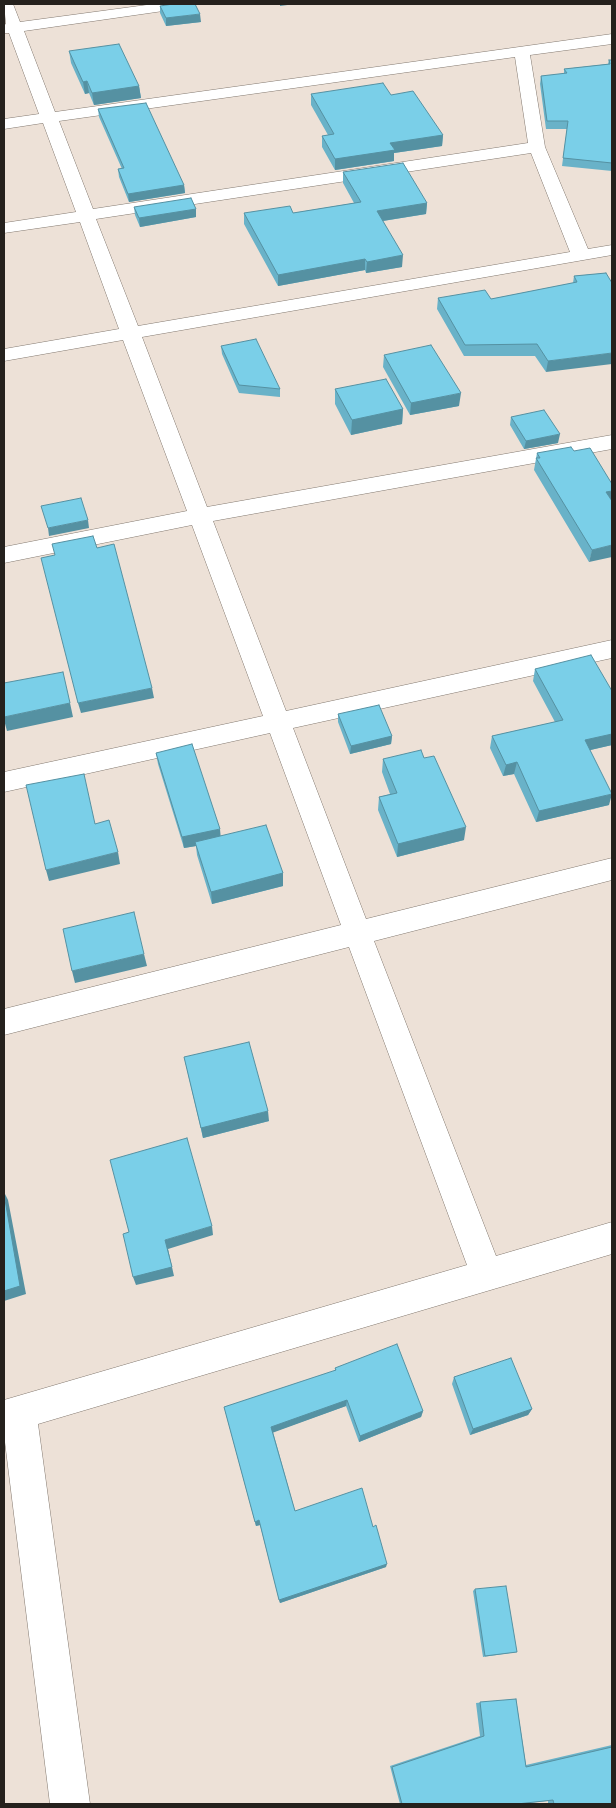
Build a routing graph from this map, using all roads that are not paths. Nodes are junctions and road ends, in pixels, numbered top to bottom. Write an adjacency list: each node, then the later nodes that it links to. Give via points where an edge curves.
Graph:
1 (6, 4): 3 (street)
2 (184, 4): 3 (street)
3 (9, 28): 6 (street)
4 (612, 39): 5 (street)
5 (522, 52): 6 (street); 8 (street)
6 (49, 118): 7 (street); 9 (street)
7 (4, 124)
8 (537, 147): 9 (street); 12 (street)
9 (86, 215): 10 (street); 13 (street)
10 (4, 228)
11 (612, 250): 12 (street)
12 (581, 256): 13 (street)
13 (131, 333): 14 (street); 16 (street)
14 (4, 355)
15 (612, 442): 16 (street)
16 (200, 516): 17 (street); 19 (street)
17 (4, 555)
18 (612, 649): 19 (street)
19 (277, 722): 20 (street); 22 (street)
20 (4, 782)
21 (612, 869): 22 (street)
22 (357, 933): 23 (street); 25 (street)
23 (4, 1022)
24 (612, 1238): 25 (street)
25 (487, 1275): 26 (street)
26 (11, 1414): 27 (street)
27 (70, 1804)

